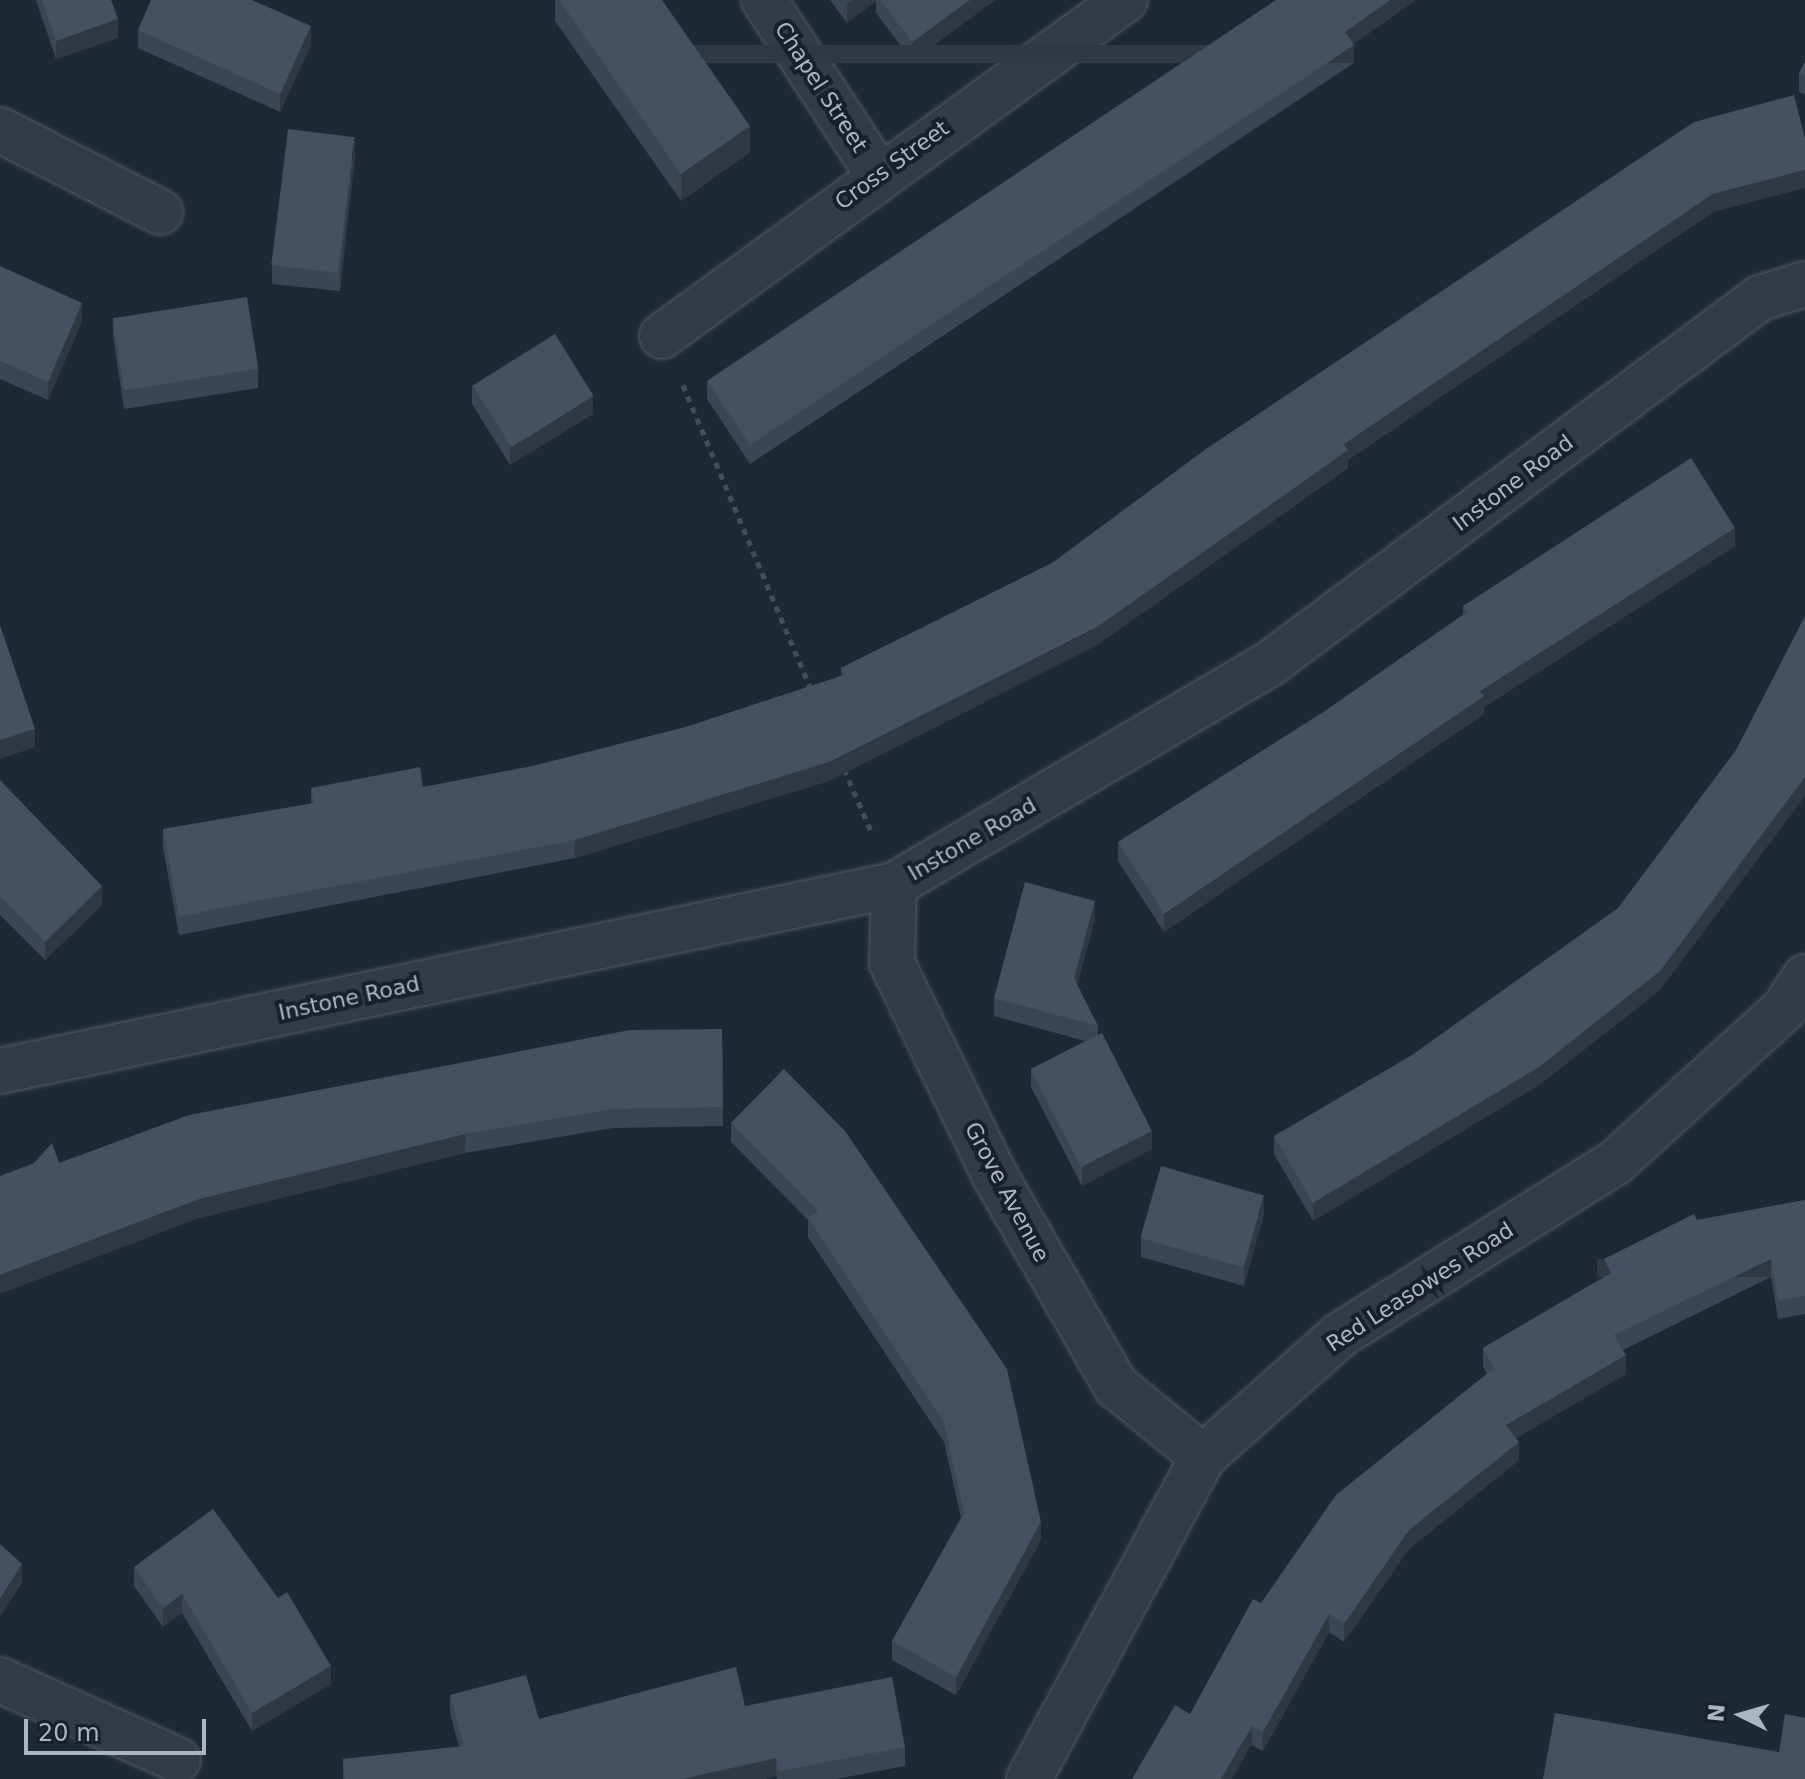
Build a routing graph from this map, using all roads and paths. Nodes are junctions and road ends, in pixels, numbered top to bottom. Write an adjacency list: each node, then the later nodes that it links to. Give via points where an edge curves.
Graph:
1 (764, 0): 4 (street, Chapel Street)
2 (1125, 0): 4 (street, Cross Street)
3 (0, 130): 5 (street)
4 (878, 174): 7 (street, Cross Street)
5 (160, 212)
6 (1805, 284): 10 (street, Instone Road, via 1760,298 1272,662)
7 (662, 336): 8 (path)
8 (814, 697)
9 (839, 755): 10 (path)
10 (894, 885): 12 (street, Instone Road); 13 (street, Grove Avenue, via 892,963 994,1174 1116,1386)
11 (1798, 1002): 13 (street, Red Leasowes Road, via 1617,1161 1340,1335)
12 (0, 1071)
13 (1203, 1457): 16 (street, Red Leasowes Road)
14 (0, 1680): 15 (street)
15 (178, 1760)
16 (1029, 1779)

